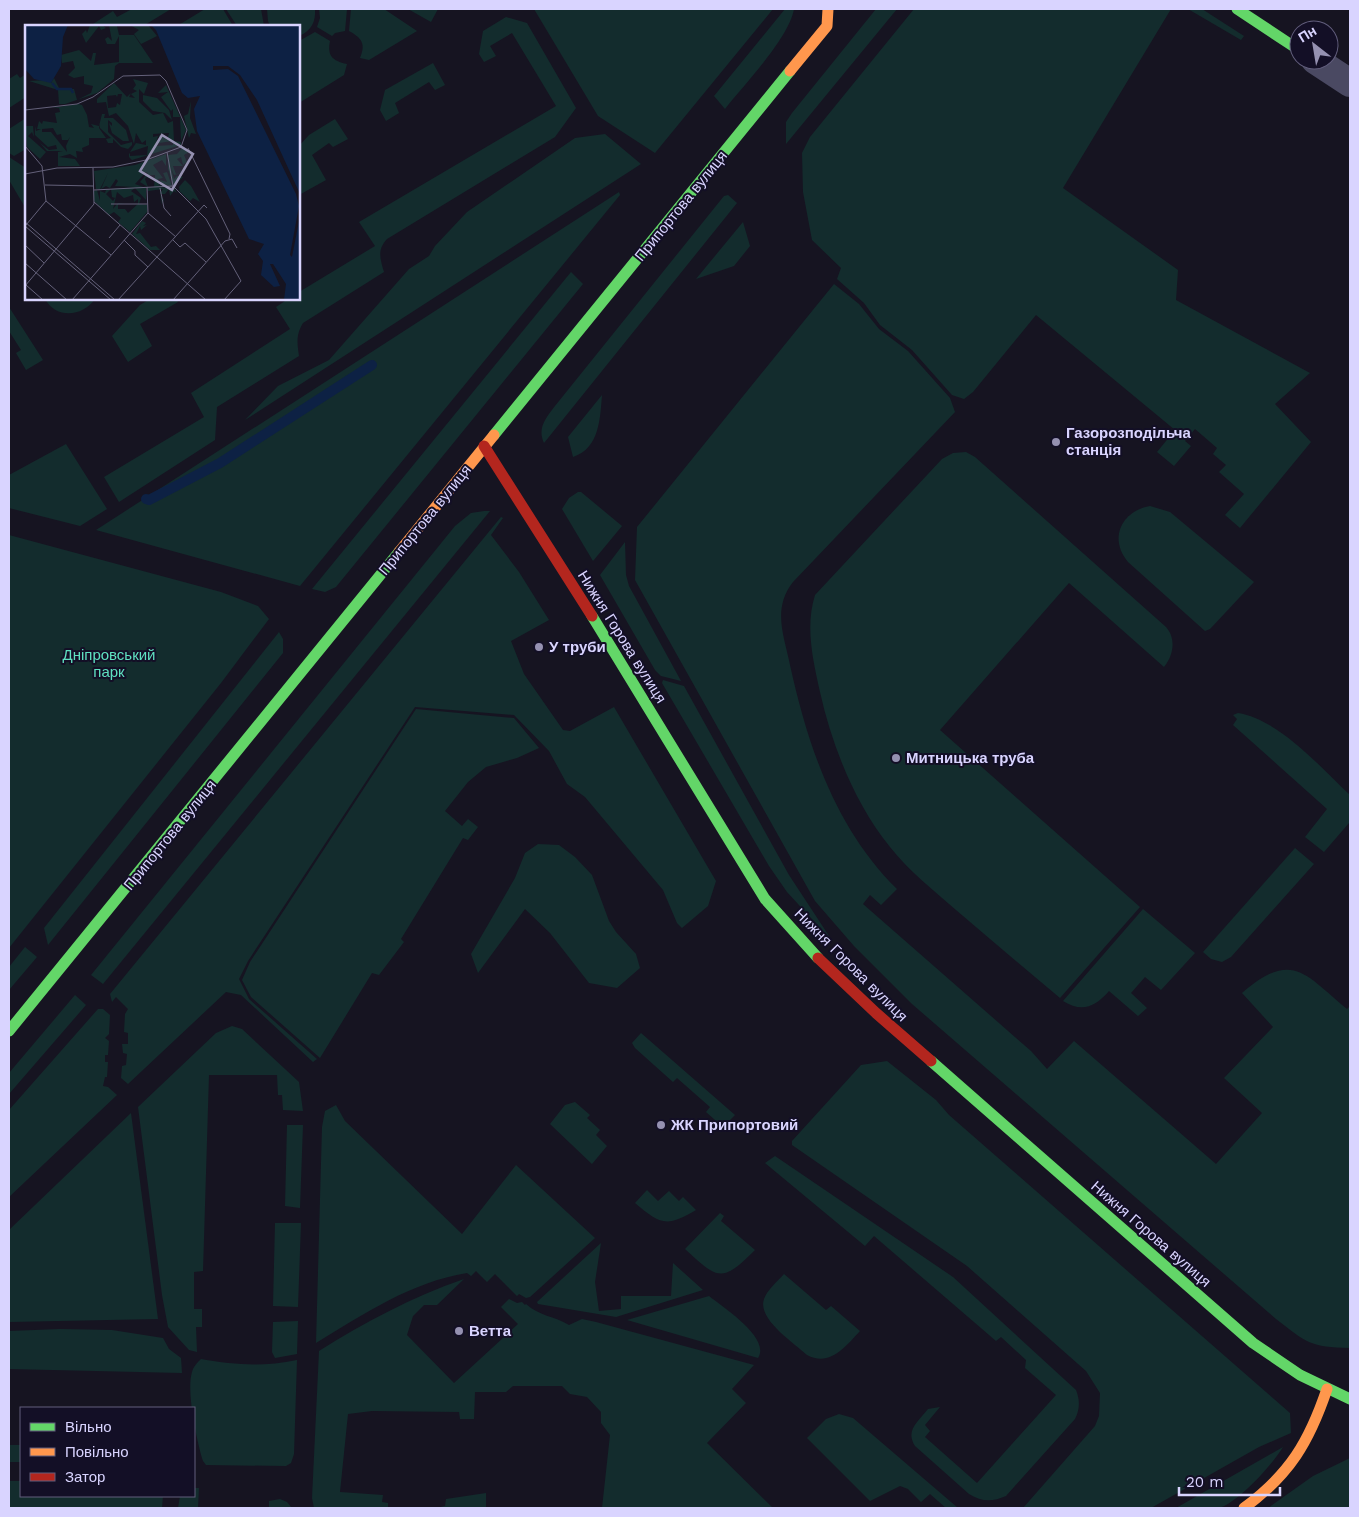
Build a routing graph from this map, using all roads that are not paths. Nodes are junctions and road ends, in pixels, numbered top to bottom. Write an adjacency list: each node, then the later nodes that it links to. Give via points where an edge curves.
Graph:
1 (1237, 9): 3 (street)
2 (832, 14): 6 (street, Припортова вулиця)
3 (1289, 43)
4 (1330, 70): 5 (street)
5 (1350, 83)
6 (484, 446): 7 (street, Припортова вулиця); 8 (street, Нижня Горова вулиця, via 765,899 826,966 876,1013 1246,1338 1270,1357)
7 (9, 1031)
8 (1327, 1389): 9 (street, Нижня Горова вулиця); 10 (street, via 1314,1428 1294,1463)
9 (1350, 1399)
10 (1244, 1508)

